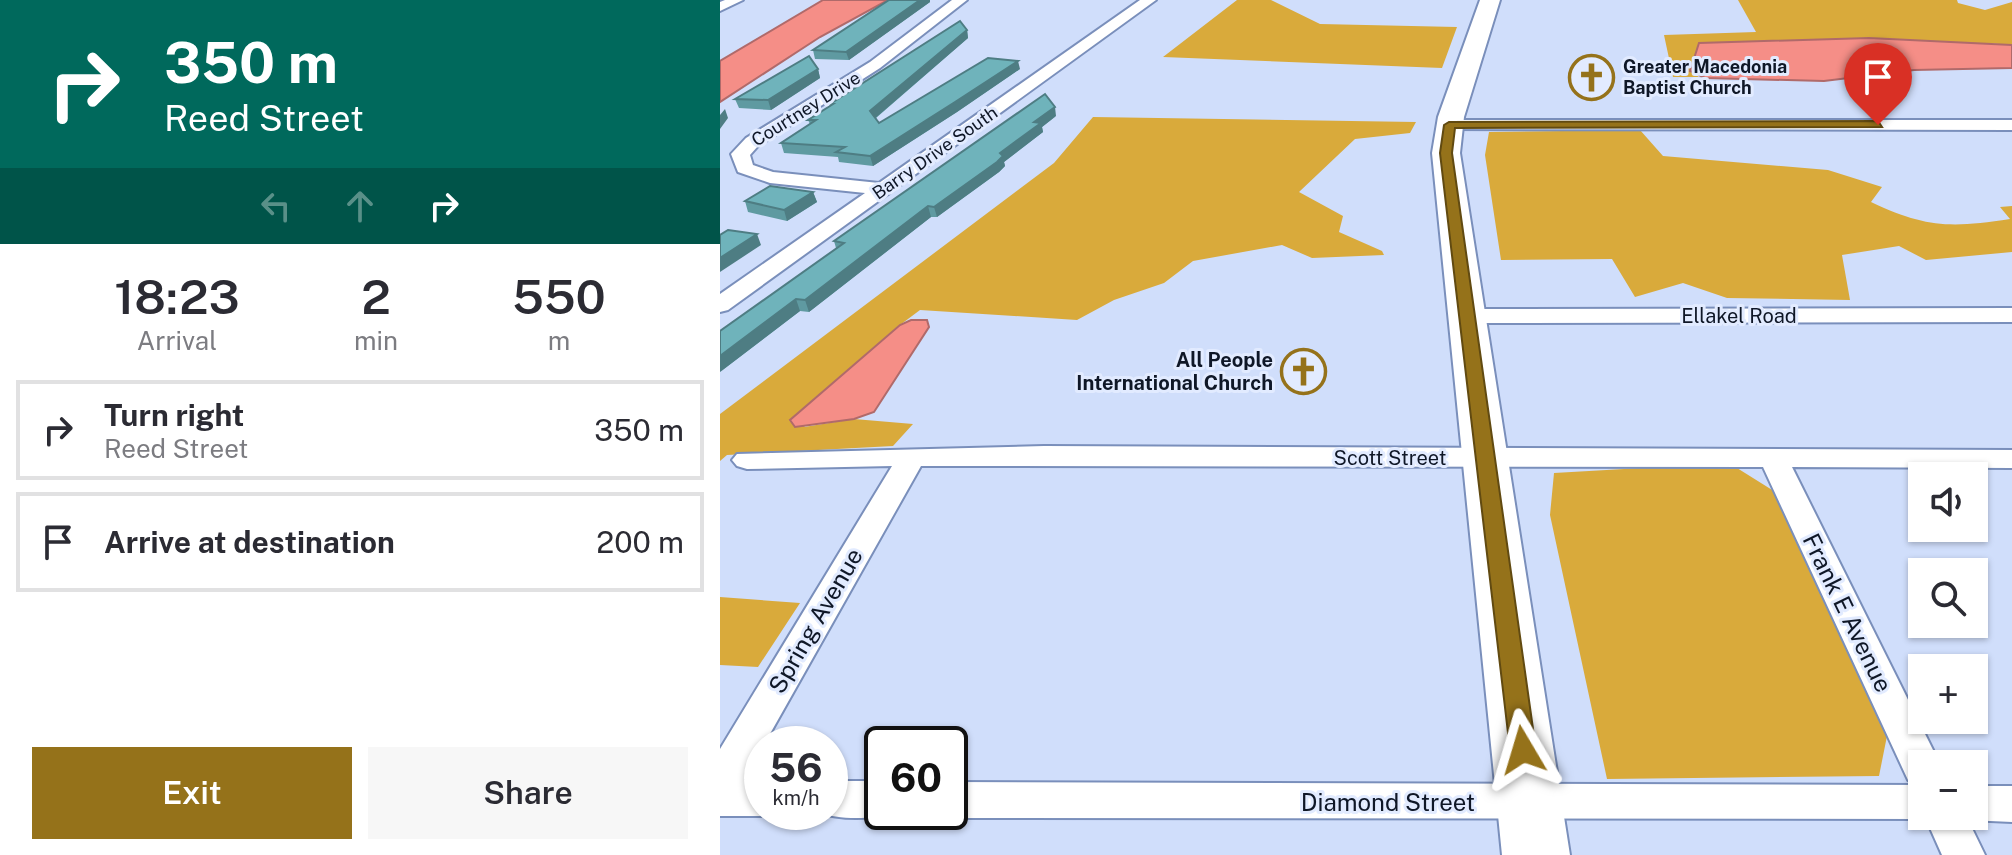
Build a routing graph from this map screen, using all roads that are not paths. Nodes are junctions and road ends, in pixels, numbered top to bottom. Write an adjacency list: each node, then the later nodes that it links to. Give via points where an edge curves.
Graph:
1 (736, 0): 5 (street)
2 (960, 0): 8 (street, Courtney Drive, via 875,65 740,154 745,168 770,177)
3 (1149, 0): 8 (street, Barry Drive South)
4 (1490, 0): 6 (main road)
5 (720, 7)
6 (1449, 125): 7 (street); 11 (main road, via 1446,153)
7 (2012, 125)
8 (884, 189): 9 (street, Barry Drive South)
9 (720, 305)
10 (2012, 315): 11 (street, Ellakel Road)
11 (1467, 316): 16 (main road)
12 (912, 457): 15 (street, Scott Street); 16 (street, Scott Street); 18 (street, Spring Avenue)
13 (1773, 458): 14 (street, Scott Street); 16 (street, Scott Street); 17 (street, Frank E Avenue)
14 (2012, 459)
15 (747, 460)
16 (1485, 460): 25 (main road)
17 (1913, 750)
18 (720, 785)
19 (720, 798): 20 (street)
20 (744, 798)
21 (968, 801): 25 (street, Diamond Street)
22 (1908, 804): 25 (street, Diamond Street)
23 (1988, 804): 24 (street)
24 (2012, 804)
25 (1533, 830)
26 (1952, 830): 27 (street)
27 (1964, 855)

